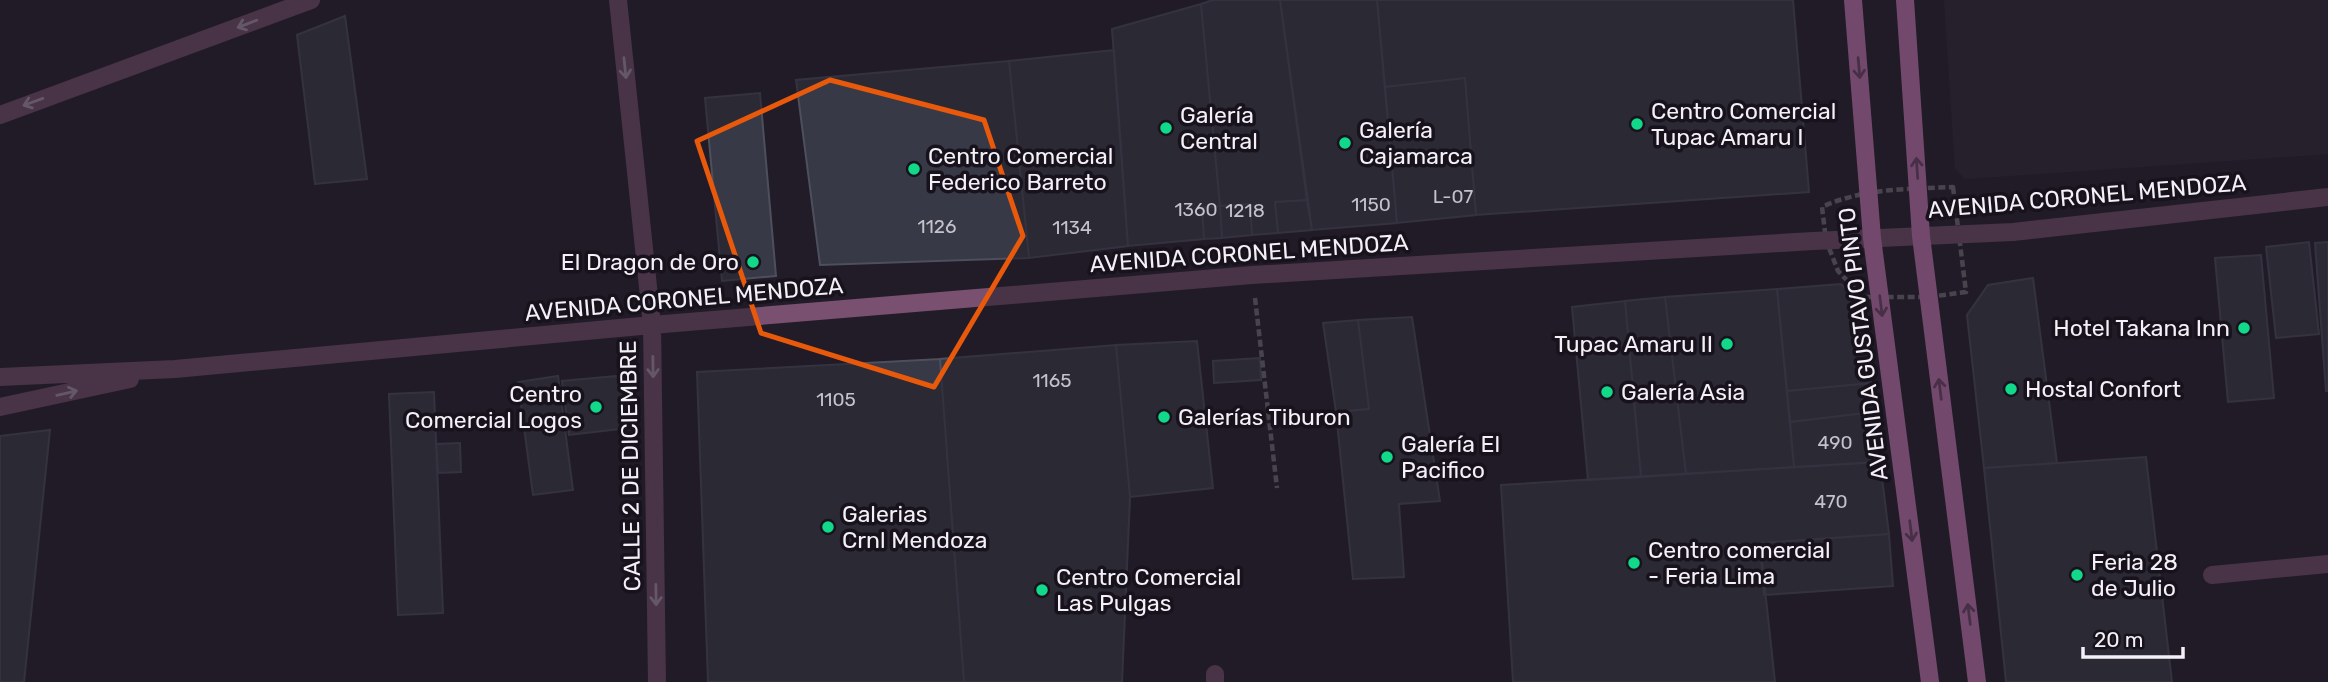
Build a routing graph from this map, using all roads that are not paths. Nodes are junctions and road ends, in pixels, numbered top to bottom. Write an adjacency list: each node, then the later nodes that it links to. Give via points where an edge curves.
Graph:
1 (311, 0): 5 (street, one-way to 5)
2 (618, 0): 9 (street, CALLE 2 DE DICIEMBRE, one-way to 9)
3 (1853, 0): 8 (main road, AVENIDA GUSTAVO PINTO, one-way to 8)
4 (1905, 0): 7 (main road, one-way to 4)
5 (0, 115)
6 (2328, 197): 7 (street, AVENIDA CORONEL MENDOZA, via 2014,232)
7 (1921, 236): 8 (street, AVENIDA CORONEL MENDOZA); 17 (main road, one-way to 7)
8 (1872, 238): 9 (street, AVENIDA CORONEL MENDOZA, via 1252,275); 16 (main road, AVENIDA GUSTAVO PINTO, one-way to 16)
9 (652, 325): 10 (street, AVENIDA CORONEL MENDOZA); 15 (street, CALLE 2 DE DICIEMBRE, one-way to 15)
10 (175, 369): 11 (street, AVENIDA CORONEL MENDOZA); 12 (street, AVENIDA CORONEL MENDOZA, one-way to 10)
11 (0, 377)
12 (0, 407)
13 (2328, 564): 14 (street)
14 (2212, 575)
15 (657, 682)
16 (1930, 682)
17 (1977, 682)

